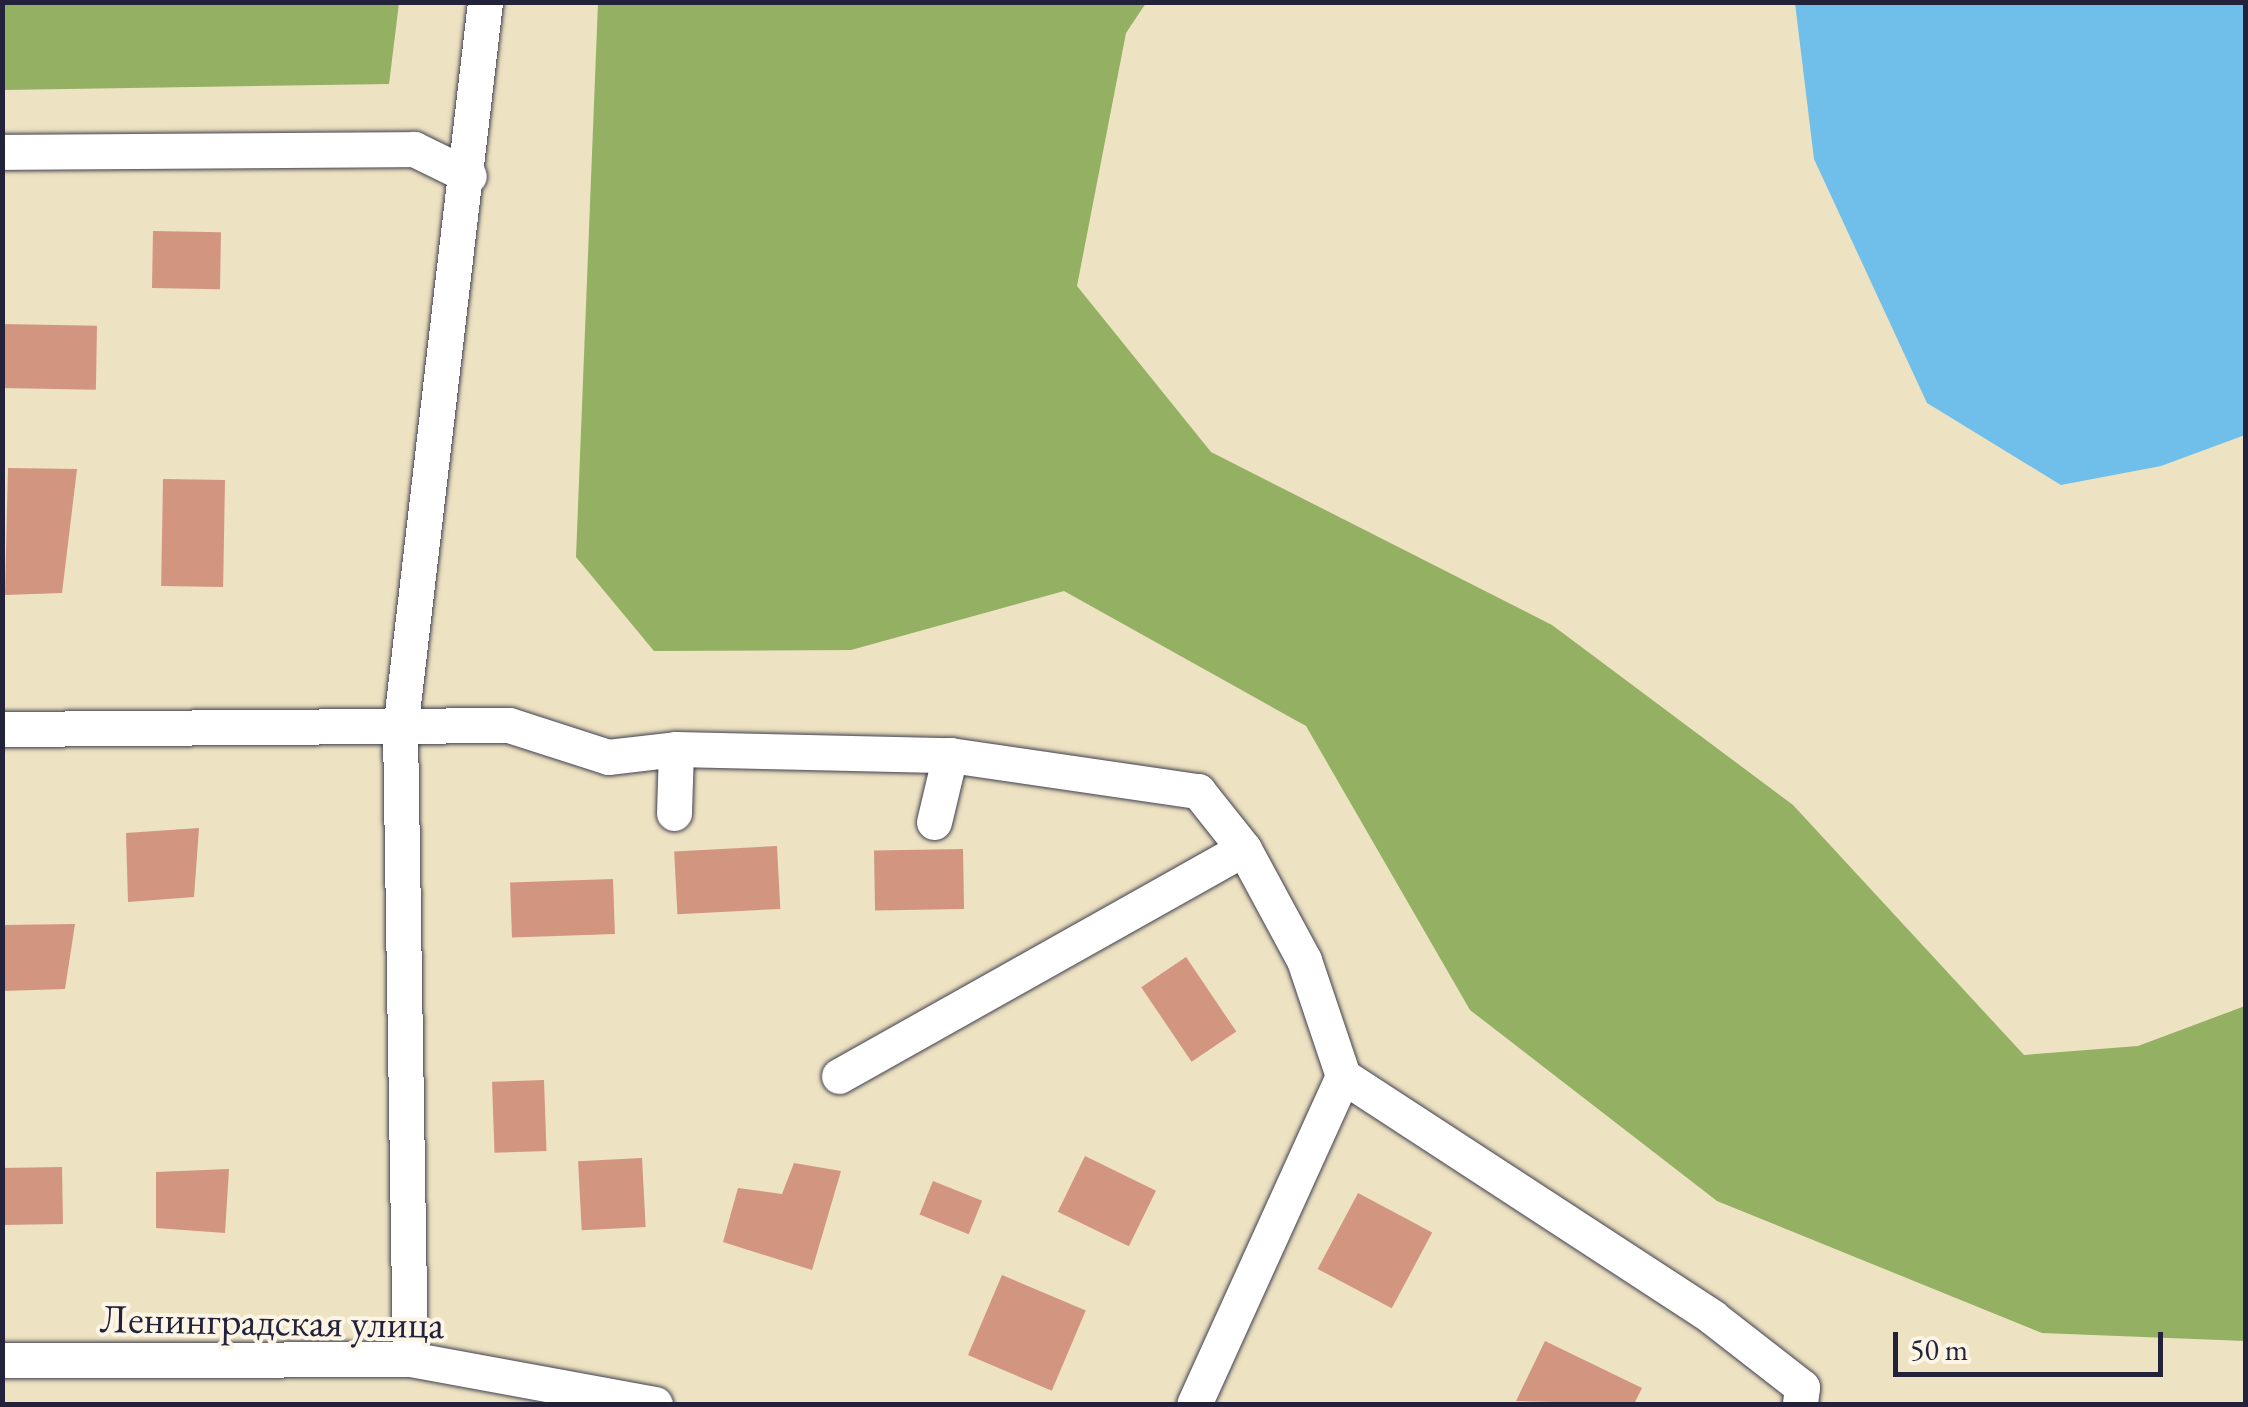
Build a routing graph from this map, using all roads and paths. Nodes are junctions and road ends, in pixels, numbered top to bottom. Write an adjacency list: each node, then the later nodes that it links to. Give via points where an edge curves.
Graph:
1 (484, 2): 3 (street)
2 (2, 152): 3 (street, via 414,149)
3 (468, 176): 5 (street)
4 (2, 728): 5 (street)
5 (400, 730): 6 (street, via 509,725 608,757); 14 (street)
6 (676, 749): 7 (street); 8 (street)
7 (950, 755): 9 (street); 10 (street, via 1198,792)
8 (674, 812)
9 (934, 822)
10 (1244, 848): 11 (street); 12 (street, via 1304,960)
11 (839, 1076)
12 (1343, 1076): 17 (street); 18 (street, via 1712,1317 1802,1387)
13 (2, 1360): 14 (street, Ленинградская улица)
14 (410, 1360): 15 (street, Ленинградская улица)
15 (515, 1390): 16 (street, Ленинградская улица)
16 (655, 1404)
17 (1194, 1404)
18 (1800, 1404)

